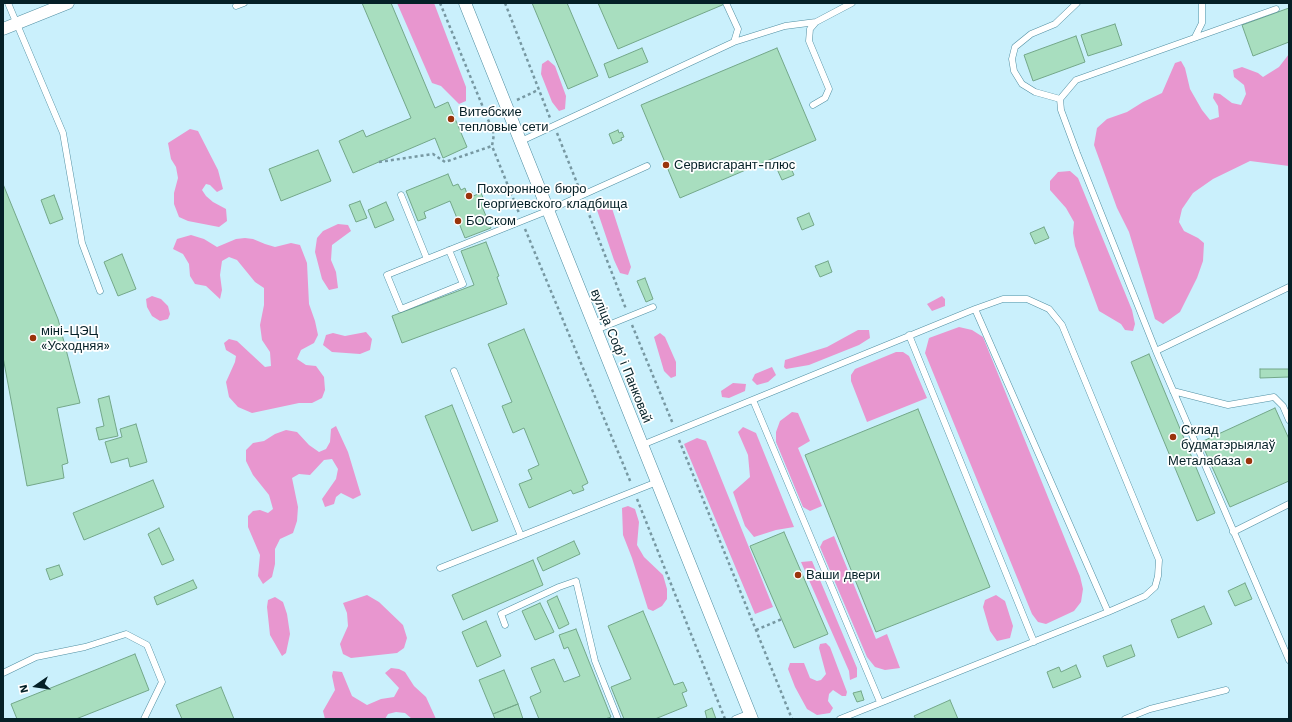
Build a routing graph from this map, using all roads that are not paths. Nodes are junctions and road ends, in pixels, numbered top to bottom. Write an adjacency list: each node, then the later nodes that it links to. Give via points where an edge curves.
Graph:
1 (8, 3): 12 (lane)
2 (68, 3): 12 (street)
3 (244, 3): 9 (lane)
4 (464, 3): 18 (street, вуліца Софʼі Панковай)
5 (726, 3): 15 (lane, via 738,29)
6 (852, 3): 11 (lane)
7 (1077, 3): 16 (lane, via 1055,24 1031,34 1015,47 1012,59 1014,71 1022,84 1035,92)
8 (1202, 3): 14 (lane, via 1202,23)
9 (236, 6)
10 (1276, 9): 14 (lane)
11 (816, 22): 15 (lane, via 785,26); 17 (lane, via 810,29 809,41 828,89 825,98)
12 (16, 24): 13 (street); 25 (lane, via 63,133 82,243)
13 (3, 29)
14 (1195, 38): 16 (lane, via 1076,80)
15 (734, 42): 18 (lane)
16 (1060, 99): 30 (lane, via 1061,110 1077,153)
17 (813, 105)
18 (519, 142): 21 (street, вуліца Софʼі Панковай)
19 (647, 166): 21 (lane)
20 (401, 195): 23 (lane)
21 (547, 211): 22 (lane); 28 (street, вуліца Софʼі Панковай)
22 (450, 250): 23 (lane); 23 (lane, via 463,284 401,309 387,275)
23 (427, 259)
24 (1289, 287): 30 (lane)
25 (100, 291)
26 (653, 307): 28 (lane)
27 (975, 308): 29 (lane); 41 (lane); 41 (lane, via 1003,299 1027,299 1049,309 1062,325 1159,560 1155,587 1145,596)
28 (596, 330): 35 (street, вуліца Софʼі Панковай)
29 (909, 335): 33 (lane); 43 (lane)
30 (1156, 351): 32 (lane)
31 (454, 371): 39 (lane)
32 (1173, 391): 34 (lane, via 1228,405 1274,397 1283,406); 38 (lane)
33 (753, 400): 35 (lane); 47 (lane)
34 (1289, 420)
35 (642, 445): 36 (street, вуліца Софʼі Панковай)
36 (657, 482): 39 (lane); 48 (street, вуліца Софʼі Панковай)
37 (1289, 504): 38 (lane)
38 (1233, 532): 44 (lane)
39 (521, 536): 40 (lane)
40 (440, 568)
41 (1108, 612): 43 (lane)
42 (505, 625): 50 (lane, via 501,614 576,581 595,661)
43 (1034, 642): 47 (lane)
44 (1289, 660)
45 (3, 673): 49 (lane, via 36,657 85,647 126,634 147,645 162,682)
46 (1226, 690): 53 (lane, via 1150,709)
47 (880, 702): 52 (lane)
48 (751, 716): 51 (lane)
49 (144, 719)
50 (618, 719)
51 (735, 719)
52 (840, 719)
53 (1125, 719)

